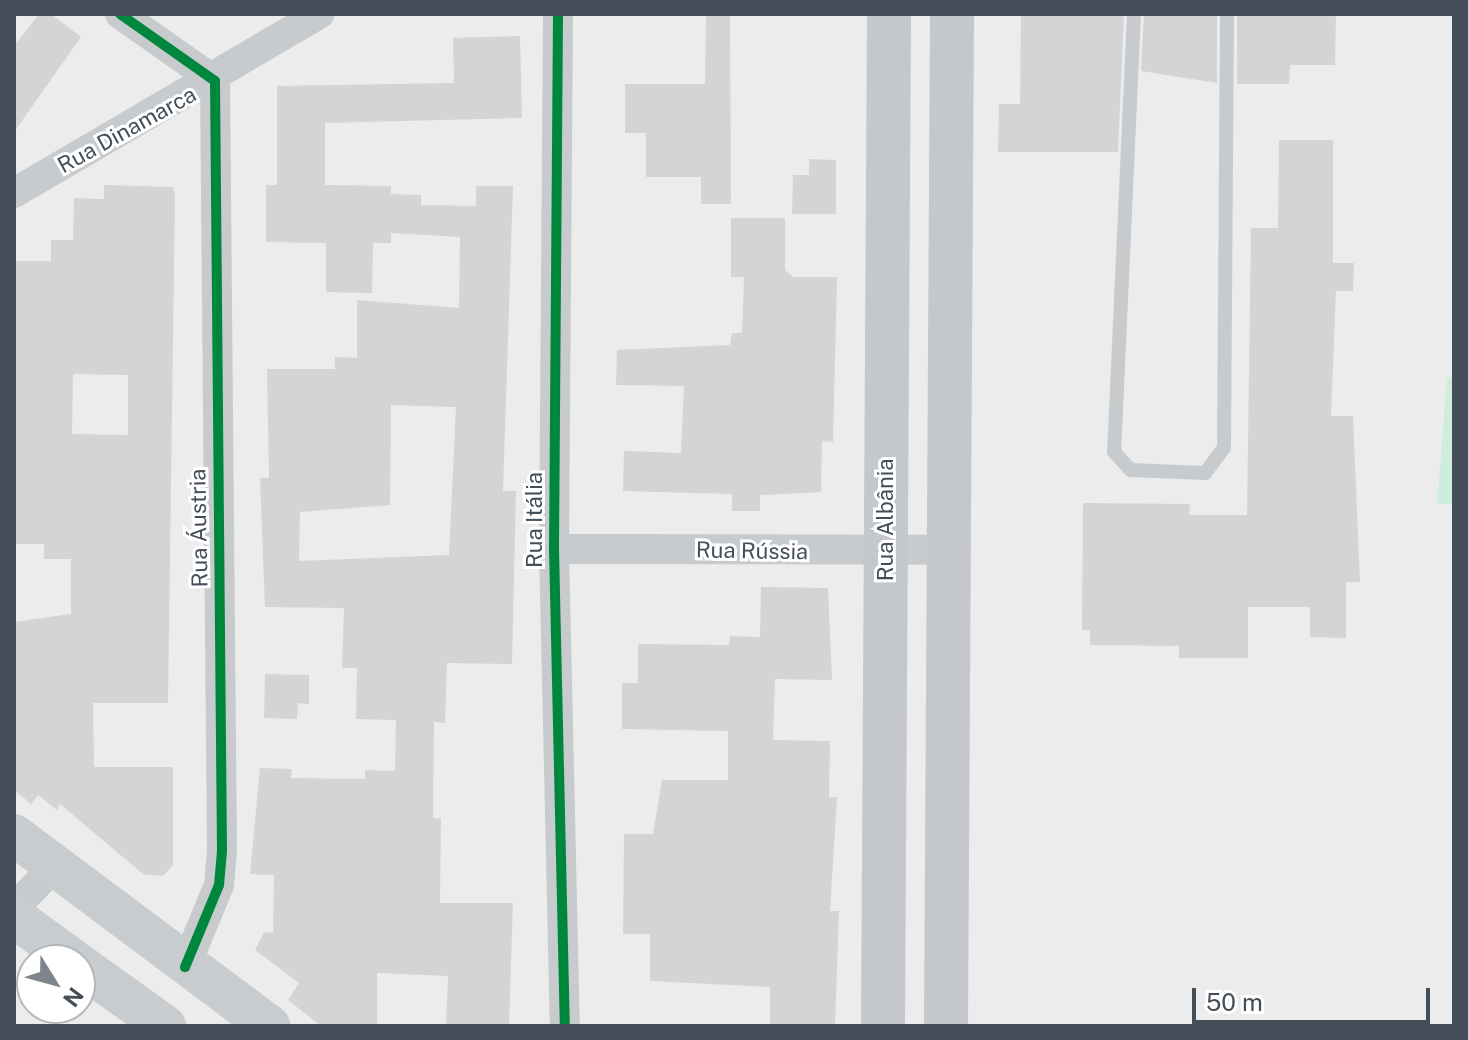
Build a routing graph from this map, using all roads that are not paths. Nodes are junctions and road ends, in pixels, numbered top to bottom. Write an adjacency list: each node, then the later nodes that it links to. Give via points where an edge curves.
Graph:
1 (120, 14): 8 (street)
2 (319, 14): 8 (street, Rua Dinamarca)
3 (558, 14): 10 (street, Rua Itália)
4 (889, 14): 12 (main road, Rua Albânia)
5 (952, 14): 11 (main road)
6 (1134, 14): 7 (lane, via 1114,452 1131,470 1205,473 1224,448)
7 (1227, 14)
8 (215, 81): 9 (street, Rua Dinamarca); 17 (street, Rua Áustria, via 222,851 219,885)
9 (14, 193)
10 (554, 549): 12 (street, Rua Rússia); 21 (street, Rua Itália)
11 (949, 550): 12 (street, Rua Rússia); 23 (main road)
12 (886, 552): 22 (main road, Rua Albânia)
13 (26, 849): 14 (street); 17 (main road)
14 (14, 908)
15 (14, 917): 16 (main road)
16 (51, 944)
17 (185, 967): 20 (main road)
18 (96, 976): 19 (main road)
19 (165, 1026)
20 (269, 1026)
21 (565, 1026)
22 (883, 1026)
23 (946, 1026)

